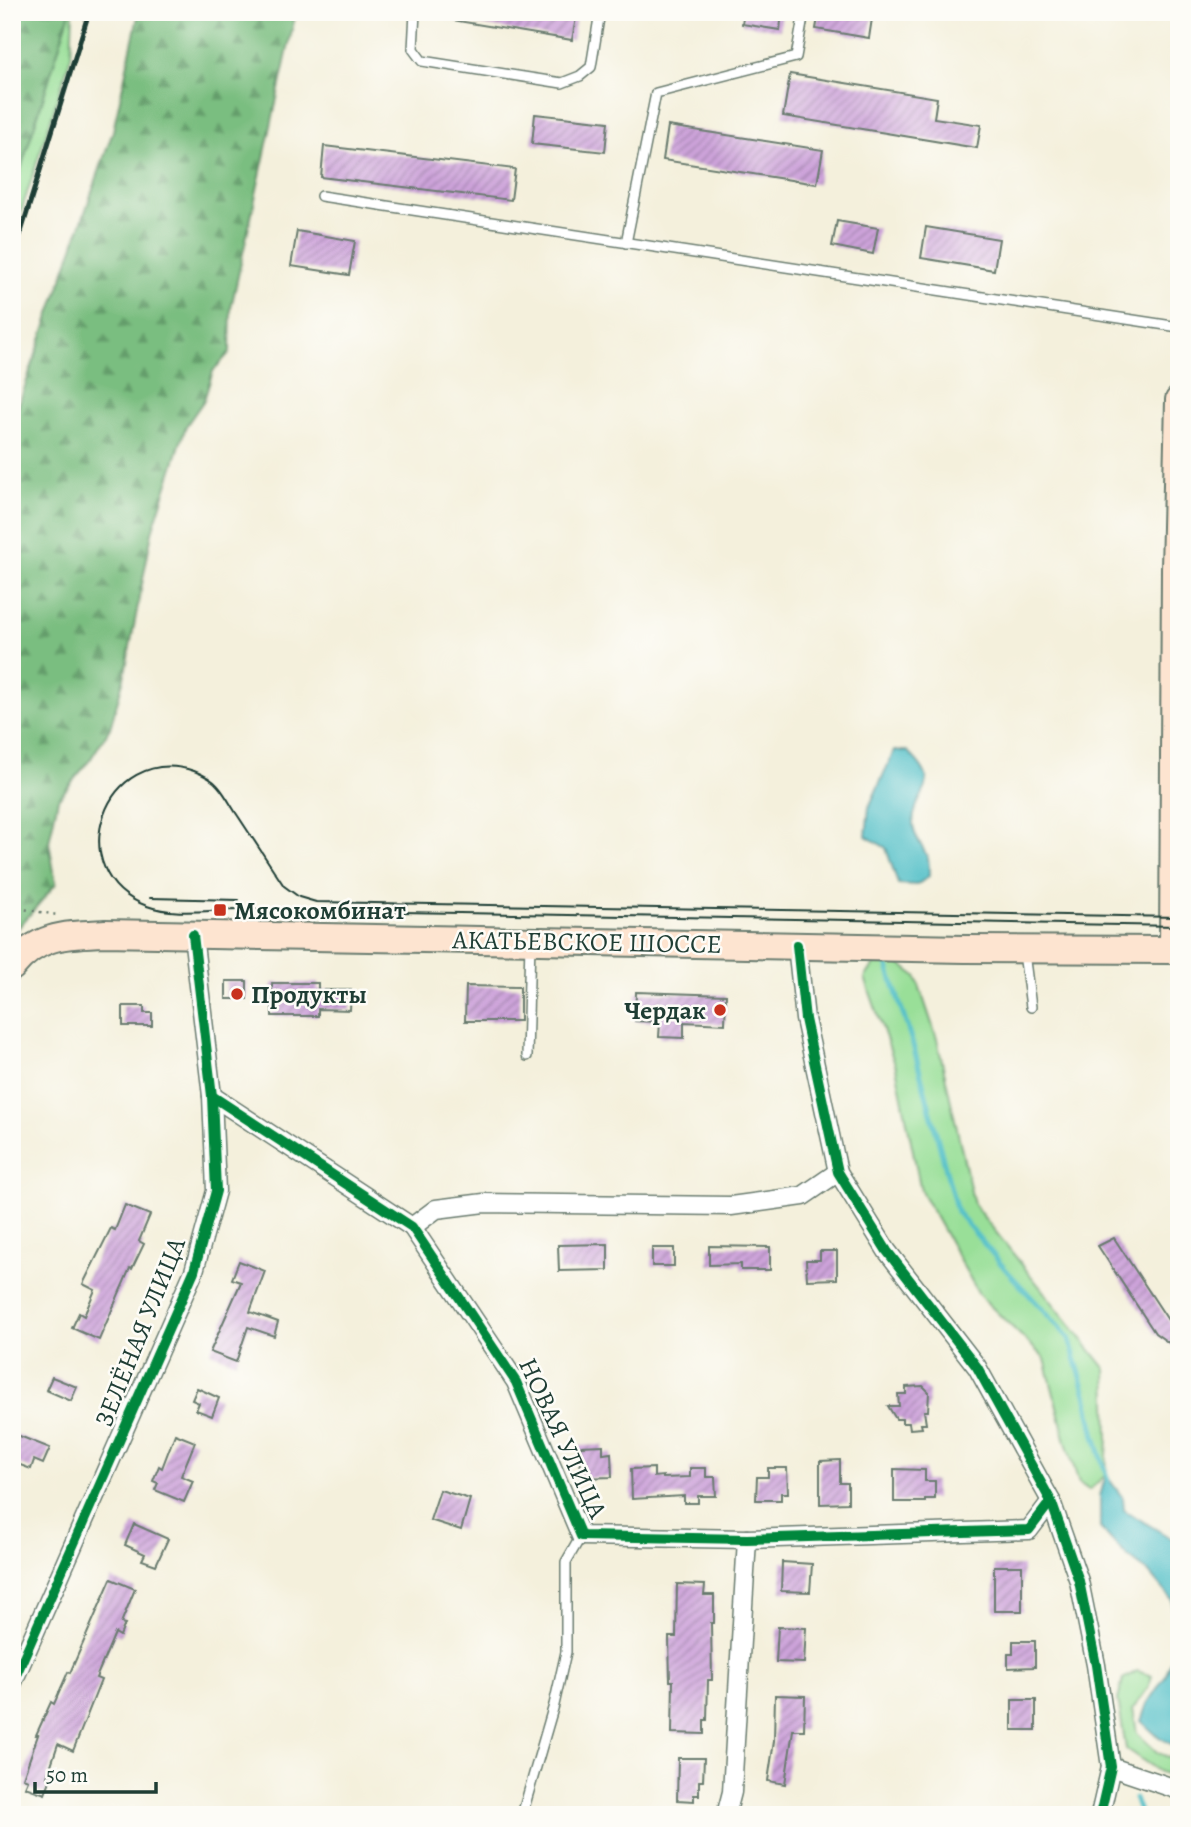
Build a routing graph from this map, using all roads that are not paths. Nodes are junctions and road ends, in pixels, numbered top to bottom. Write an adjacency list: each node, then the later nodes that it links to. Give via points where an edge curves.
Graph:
1 (415, 12): 2 (lane, via 413,49 422,61 562,83 591,67)
2 (600, 12)
3 (804, 12): 5 (lane, via 796,57 656,93)
4 (321, 196): 5 (lane)
5 (626, 243): 6 (lane)
6 (1179, 327)
7 (1179, 400): 11 (main road, АКАТЬЕВСКОЕ ШОССЕ, via 1173,950)
8 (193, 935): 9 (main road, АКАТЬЕВСКОЕ ШОССЕ); 12 (main road, АКАТЬЕВСКОЕ ШОССЕ, via 66,935 25,951); 15 (street, ЗЕЛЁНАЯ УЛИЦА)
9 (531, 941): 10 (main road, АКАТЬЕВСКОЕ ШОССЕ); 14 (lane)
10 (797, 945): 11 (main road, АКАТЬЕВСКОЕ ШОССЕ); 16 (street, via 805,1019)
11 (1023, 949): 13 (lane)
12 (12, 967)
13 (1031, 1007)
14 (527, 1056)
15 (212, 1096): 17 (street, НОВАЯ УЛИЦА); 21 (street, ЗЕЛЁНАЯ УЛИЦА, via 216,1191 194,1271)
16 (838, 1172): 17 (street, via 803,1196 731,1206 484,1203 436,1209); 18 (street, via 887,1251 978,1367)
17 (412, 1227): 19 (street, НОВАЯ УЛИЦА, via 516,1382)
18 (1051, 1501): 20 (street, НОВАЯ УЛИЦА, via 1029,1530); 22 (street, via 1079,1581)
19 (581, 1536): 20 (street, НОВАЯ УЛИЦА); 24 (lane, via 566,1562 566,1653)
20 (747, 1539): 25 (street, via 732,1792)
21 (12, 1684)
22 (1111, 1767): 23 (street); 26 (street)
23 (1179, 1790)
24 (522, 1815)
25 (726, 1815)
26 (1100, 1815)

